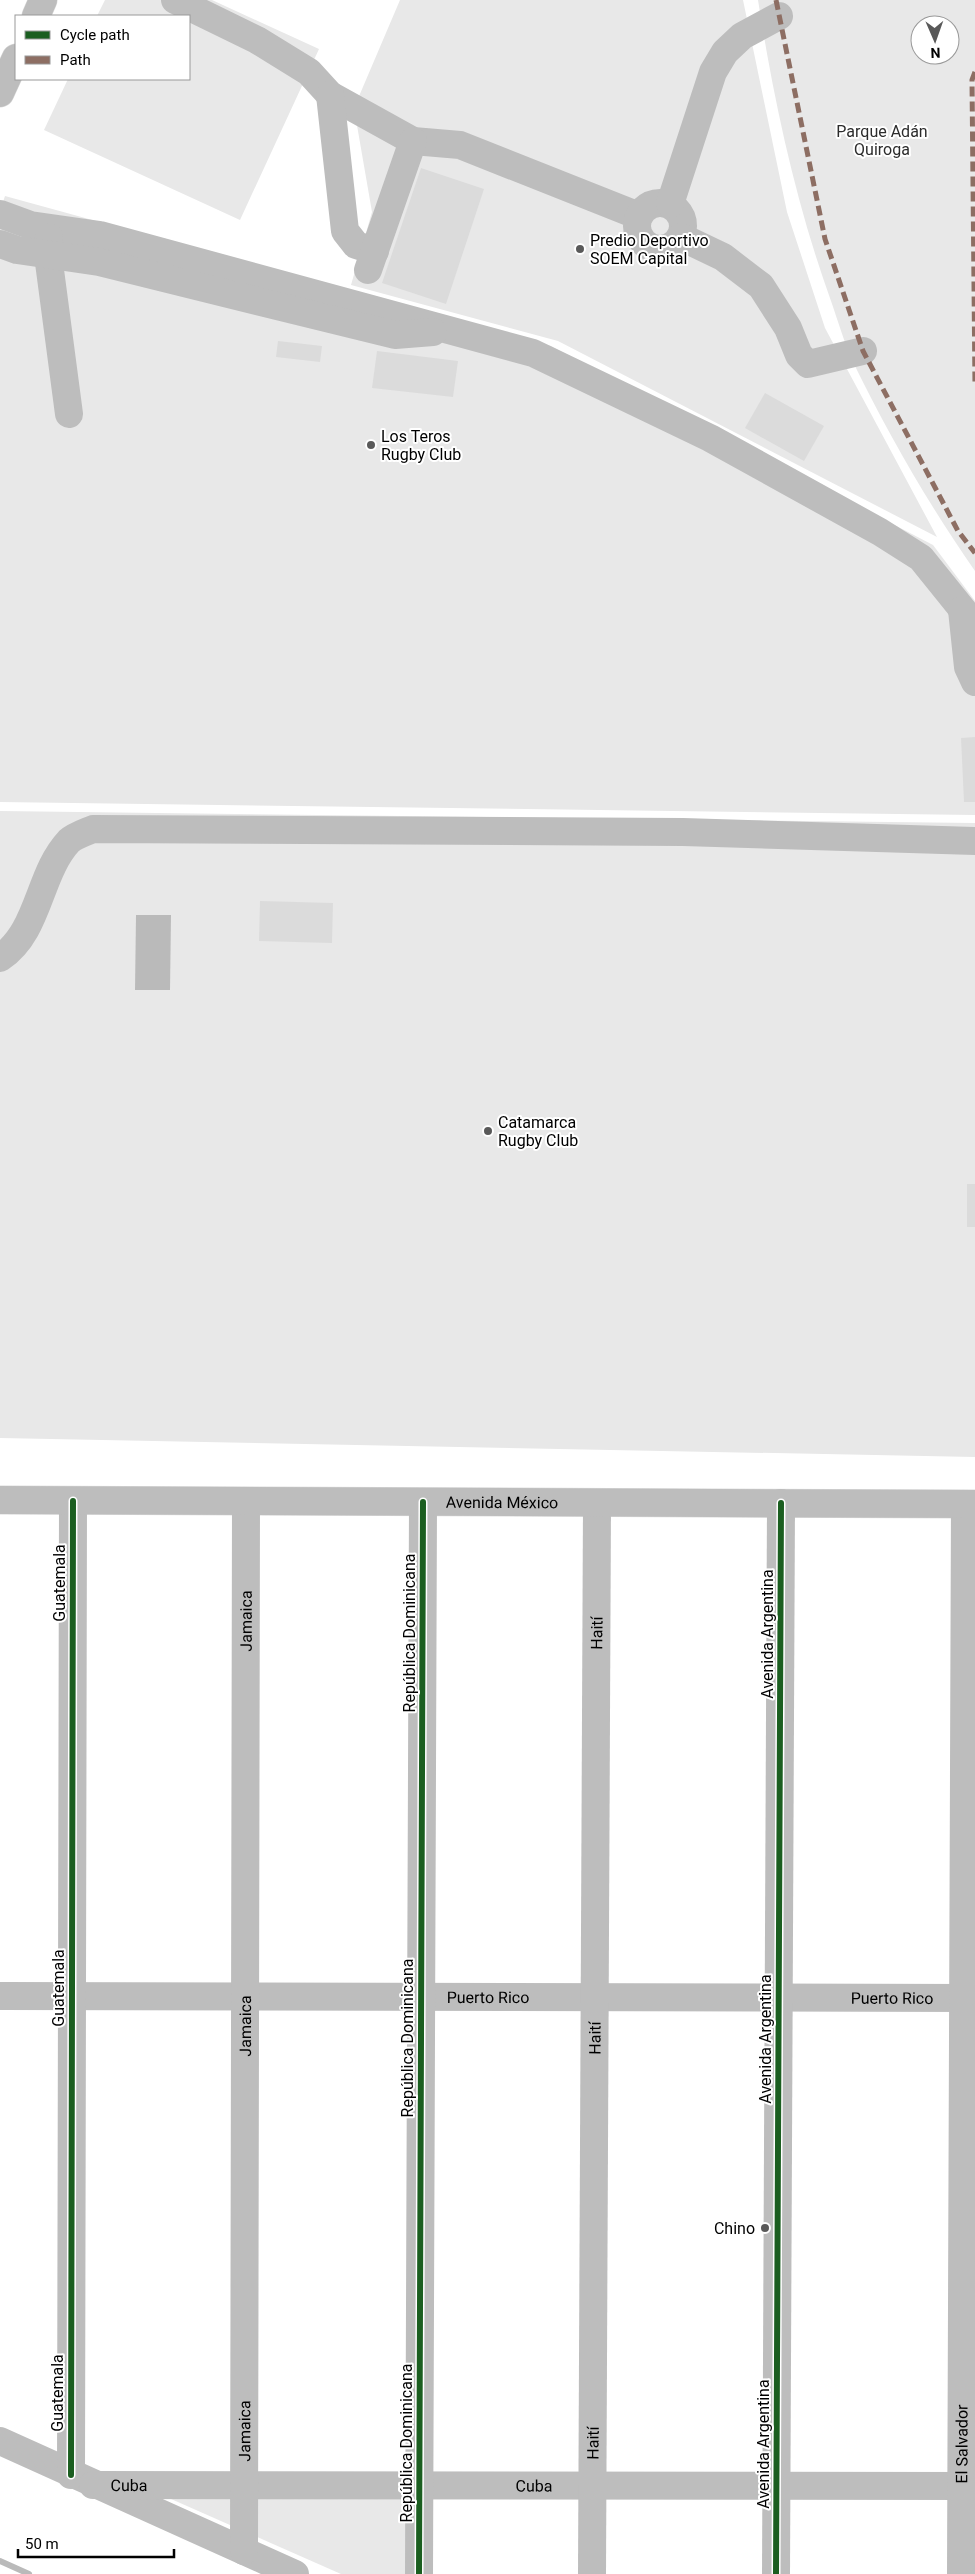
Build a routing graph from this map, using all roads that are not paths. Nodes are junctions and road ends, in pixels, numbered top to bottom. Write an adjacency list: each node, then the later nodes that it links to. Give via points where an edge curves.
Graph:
1 (43, 0): 3 (street)
2 (175, 0): 7 (street, via 257,40 309,72)
3 (36, 15)
4 (779, 16): 9 (street, via 742,36 725,52 713,72)
5 (15, 60): 6 (street)
6 (0, 93)
7 (330, 96): 8 (street); 8 (street, via 345,231 372,260)
8 (413, 141): 11 (street, via 460,145)
9 (670, 204): 11 (street, via 649,205); 13 (street, via 681,215 684,230)
10 (0, 214): 12 (street, via 30,225)
11 (639, 216): 13 (street, via 637,223 641,239 653,248 669,248)
12 (50, 228): 15 (street); 16 (street, via 100,235)
13 (681, 237): 17 (street, via 723,257 761,286 788,328 799,356 808,364)
14 (0, 244): 15 (street)
15 (48, 255): 16 (street, via 99,262 395,335); 18 (street)
16 (451, 330): 19 (street, via 533,353 710,438 880,532 921,558)
17 (863, 351)
18 (69, 414)
19 (969, 617): 20 (street, via 968,668)
20 (975, 682)
21 (975, 841): 22 (street, via 683,832 93,829 69,841 22,937)
22 (0, 958)
23 (0, 1500): 24 (street, Avenida México)
24 (73, 1501): 25 (street, Avenida México); 31 (street, Guatemala)
25 (246, 1501): 26 (street, Avenida México); 32 (street, Jamaica)
26 (423, 1502): 27 (street, Avenida México); 33 (street, República Dominicana)
27 (597, 1502): 28 (street, Avenida México); 34 (street, Haití)
28 (781, 1503): 29 (street, Avenida México); 35 (street, Avenida Argentina)
29 (970, 1504): 36 (street, El Salvador)
30 (0, 1996): 31 (street, Puerto Rico)
31 (72, 1996): 32 (street, Puerto Rico); 38 (street, Guatemala)
32 (245, 1996): 33 (street, Puerto Rico); 39 (street, Jamaica)
33 (421, 1996): 34 (street, Puerto Rico); 40 (street, República Dominicana)
34 (595, 1997): 35 (street, Puerto Rico); 41 (street, Haití)
35 (779, 1997): 36 (street, Puerto Rico); 42 (street, Avenida Argentina)
36 (969, 1998): 43 (street, El Salvador)
37 (0, 2442): 38 (street)
38 (82, 2480): 39 (street, Cuba); 44 (street)
39 (244, 2485): 40 (street, Cuba); 44 (street, Jamaica)
40 (419, 2485): 41 (street, Cuba); 46 (street, República Dominicana)
41 (593, 2485): 42 (street, Cuba); 47 (street, Haití)
42 (777, 2486): 43 (street, Cuba); 48 (street, Avenida Argentina)
43 (968, 2486): 49 (street, El Salvador)
44 (244, 2552): 45 (street)
45 (296, 2574)
46 (419, 2574)
47 (592, 2574)
48 (776, 2574)
49 (961, 2574)

